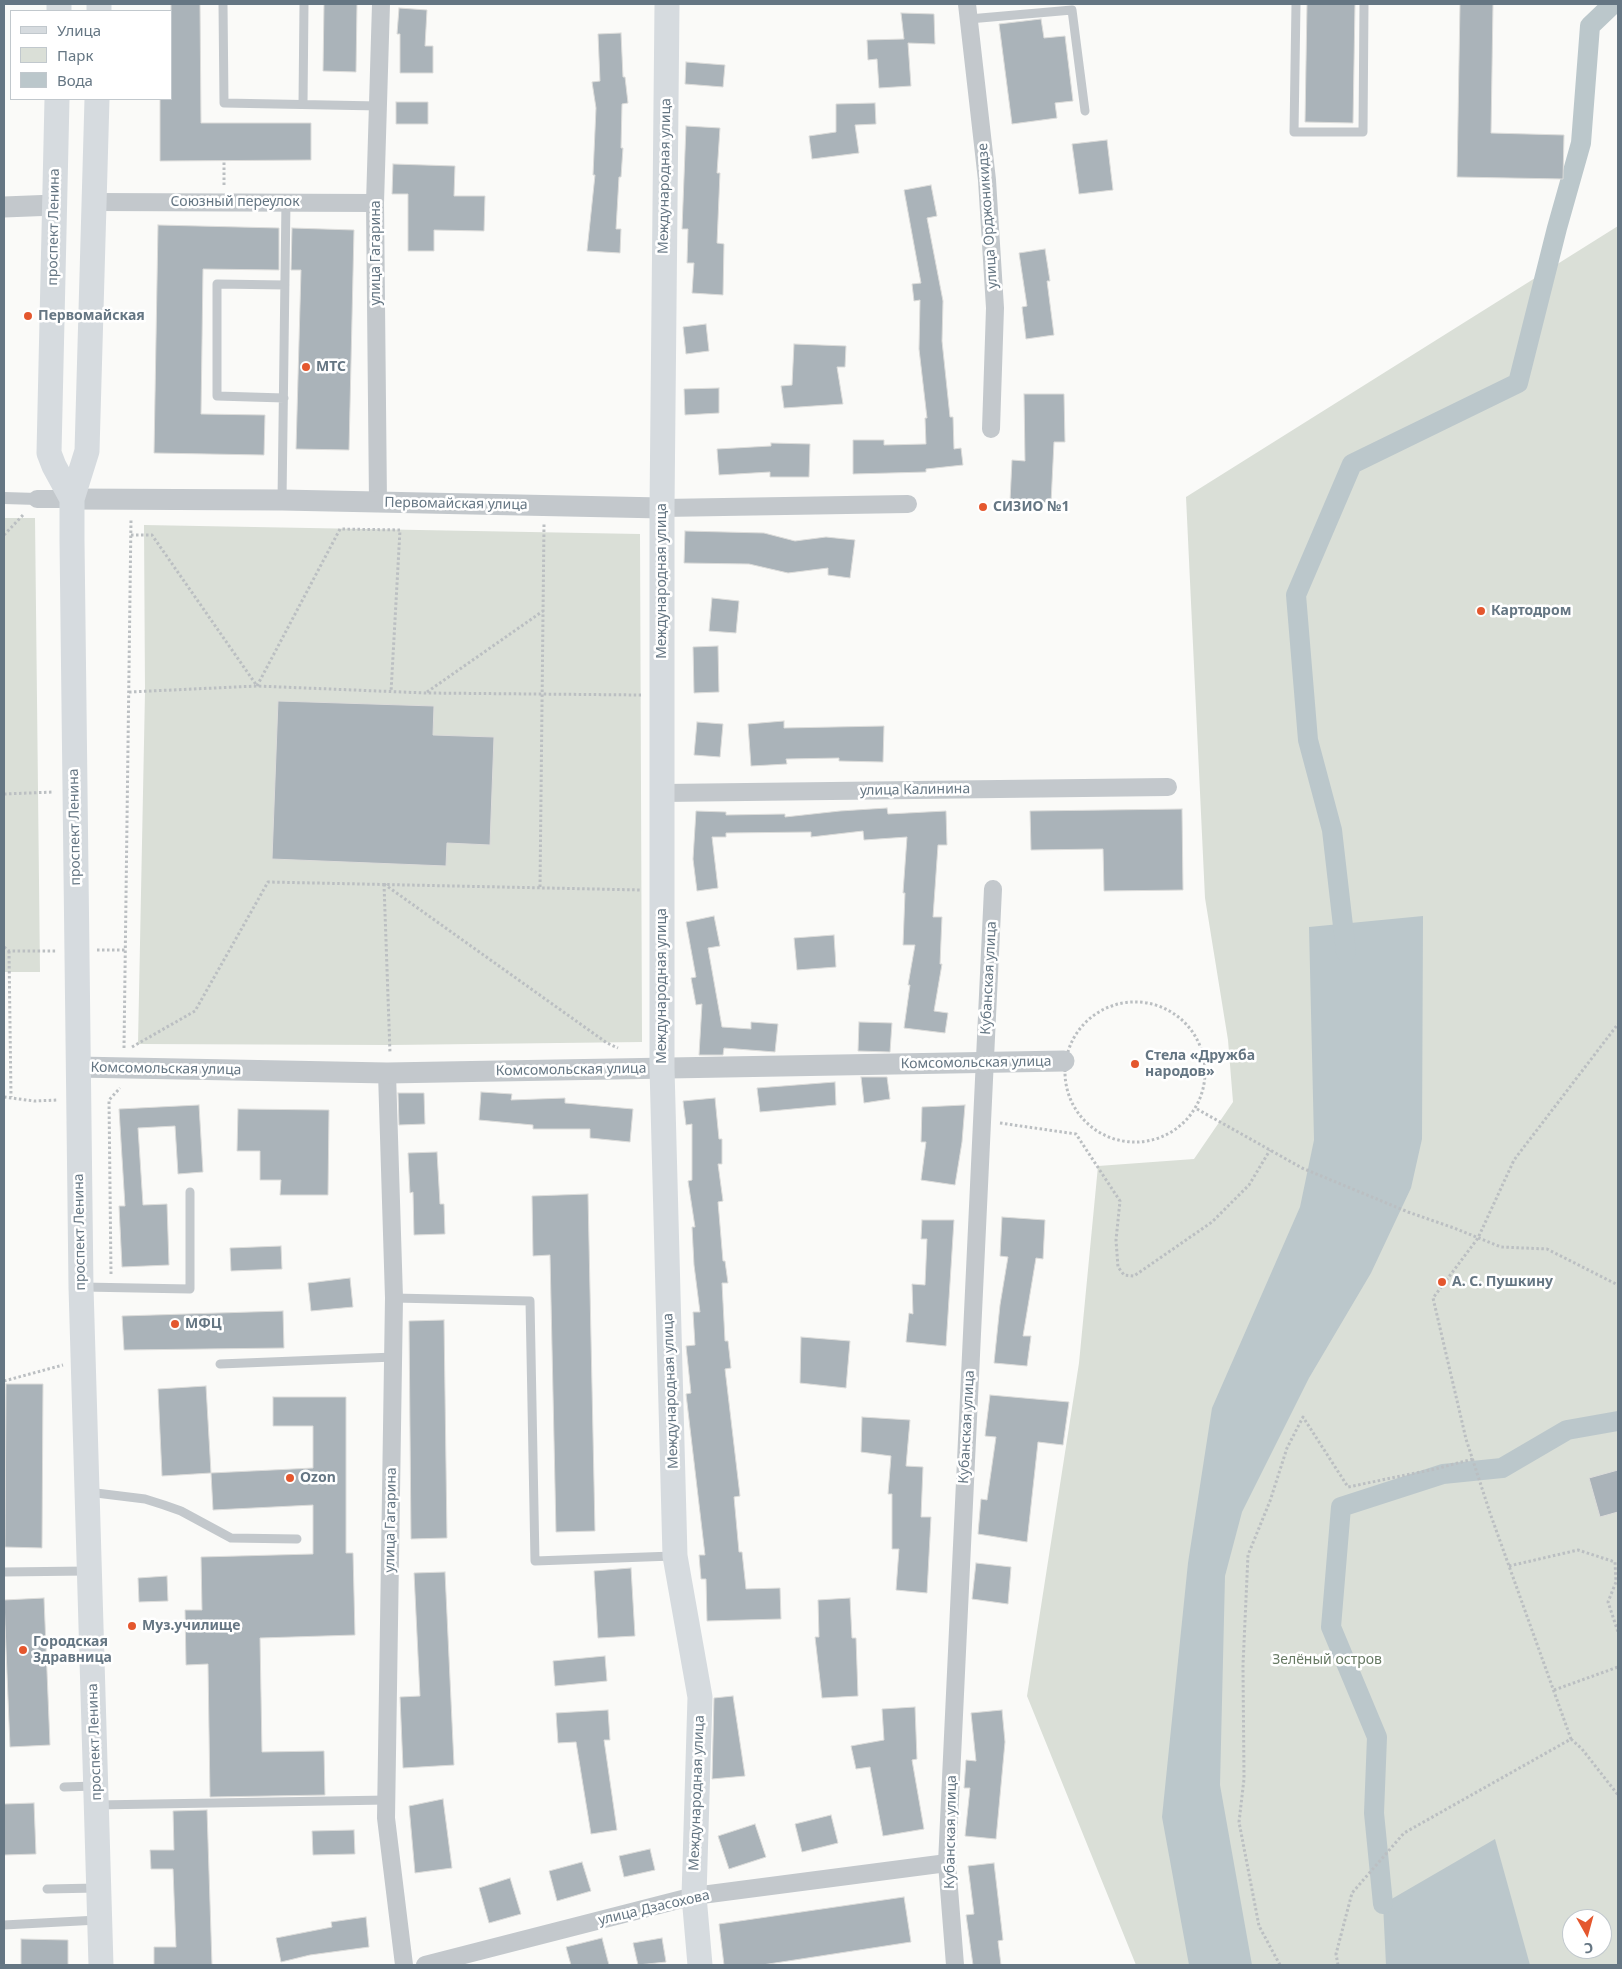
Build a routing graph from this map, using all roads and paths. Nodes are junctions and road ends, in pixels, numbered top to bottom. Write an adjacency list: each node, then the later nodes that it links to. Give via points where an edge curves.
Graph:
1 (223, 4): 10 (lane, via 224,103)
2 (304, 4): 10 (lane)
3 (381, 4): 11 (street, улица Гагарина)
4 (667, 4): 31 (main road, Международная улица)
5 (1296, 4): 6 (lane, via 1294,132 1363,132)
6 (1364, 4)
7 (968, 11): 12 (lane, via 1072,10); 22 (street, улица Орджоникидзе, via 987,180 994,308)
8 (57, 100): 18 (main road, проспект Ленина)
9 (97, 100): 16 (main road, проспект Ленина)
10 (303, 104): 11 (lane)
11 (380, 106): 17 (street, улица Гагарина)
12 (1084, 111)
13 (224, 161): 14 (path)
14 (224, 201): 15 (street, Союзный переулок); 16 (street, Союзный переулок)
15 (286, 201): 17 (street, Союзный переулок); 20 (lane)
16 (95, 202): 25 (main road, проспект Ленина, via 88,451)
17 (375, 203): 28 (street, улица Гагарина)
18 (55, 205): 19 (street); 25 (main road, проспект Ленина, via 49,453)
19 (4, 207)
20 (286, 285): 21 (lane); 21 (lane, via 217,284 217,396)
21 (284, 398): 27 (lane)
22 (991, 429)
23 (4, 498): 24 (street, Первомайская улица)
24 (37, 498): 25 (street, Первомайская улица); 32 (path)
25 (72, 498): 26 (street, Первомайская улица); 42 (main road, проспект Ленина)
26 (131, 498): 27 (street, Первомайская улица); 33 (path)
27 (282, 500): 28 (street, Первомайская улица)
28 (378, 503): 30 (street, Первомайская улица)
29 (908, 504): 31 (street, Первомайская улица)
30 (544, 506): 31 (street, Первомайская улица); 34 (path)
31 (662, 508): 40 (main road, Международная улица)
32 (4, 535)
33 (131, 535): 35 (path, via 152,535); 36 (path)
34 (543, 611): 38 (path); 39 (path)
35 (257, 686): 36 (path); 37 (path); 37 (path, via 340,529 400,530)
36 (129, 692): 45 (path, via 124,1051 195,1011 268,882)
37 (391, 692): 38 (path)
38 (426, 693): 39 (path)
39 (542, 694): 40 (path); 46 (path)
40 (662, 695): 43 (main road, Международная улица)
41 (1168, 787): 43 (street, улица Калинина)
42 (74, 792): 44 (path); 55 (main road, проспект Ленина)
43 (662, 793): 57 (main road, Международная улица)
44 (4, 794)
45 (384, 883): 46 (path); 51 (path, via 607,1043); 54 (path)
46 (540, 887): 48 (path)
47 (993, 889): 52 (street, Кубанская улица)
48 (642, 890)
49 (4, 947): 59 (path, via 9,951)
50 (1618, 1024): 65 (path, via 1514,1160)
51 (621, 1049)
52 (984, 1062): 53 (street, Комсомольская улица); 57 (street, Комсомольская улица); 62 (street, Кубанская улица)
53 (1064, 1062): 61 (path, via 1069,1100 1094,1130 1130,1144 1169,1136); 61 (path, via 1082,1024 1118,1002 1160,1004 1193,1029 1207,1068)
54 (389, 1063): 56 (street, Комсомольская улица); 57 (street, Комсомольская улица); 69 (street, улица Гагарина)
55 (77, 1067): 56 (street, Комсомольская улица); 67 (main road, проспект Ленина)
56 (124, 1068): 68 (path, via 124,1084 109,1100)
57 (662, 1068): 77 (main road, Международная улица)
58 (4, 1097): 59 (path)
59 (11, 1097): 60 (path)
60 (34, 1101)
61 (1197, 1109): 63 (path)
62 (982, 1120): 63 (path, via 1076,1134 1120,1201 1116,1240 1118,1267 1124,1275 1134,1276 1212,1222 1248,1185); 89 (street, Кубанская улица)
63 (1270, 1150): 65 (path, via 1302,1168)
64 (190, 1192): 68 (lane, via 190,1289)
65 (1478, 1238): 66 (path, via 1501,1247 1547,1249); 74 (path, via 1433,1298)
66 (1618, 1285)
67 (81, 1287): 68 (lane); 71 (main road, проспект Ленина)
68 (111, 1288)
69 (394, 1298): 70 (street, улица Гагарина); 77 (lane, via 530,1301 535,1561)
70 (394, 1357): 72 (lane); 88 (street, улица Гагарина)
71 (83, 1360): 73 (path); 75 (main road, проспект Ленина)
72 (220, 1364)
73 (4, 1381)
74 (1473, 1459): 78 (path); 100 (path, via 1348,1487 1304,1417 1287,1448 1248,1555 1243,1665 1244,1778 1239,1822 1259,1926)
75 (88, 1492): 76 (lane, via 146,1499 181,1511 231,1538); 79 (main road, проспект Ленина)
76 (297, 1539)
77 (675, 1556): 92 (main road, Международная улица, via 700,1697)
78 (1508, 1566): 81 (path, via 1578,1550 1615,1562 1616,1582 1608,1602); 83 (path)
79 (90, 1571): 80 (lane); 87 (main road, проспект Ленина)
80 (4, 1572)
81 (1618, 1632)
82 (1618, 1667): 83 (path)
83 (1554, 1690): 84 (path)
84 (1571, 1739): 86 (path); 101 (path, via 1404,1833 1352,1892 1336,1954)
85 (64, 1787): 87 (lane)
86 (1618, 1795)
87 (97, 1796): 88 (lane); 90 (main road, проспект Ленина)
88 (387, 1800): 96 (street, улица Гагарина, via 386,1818)
89 (947, 1863): 92 (street, улица Дзасохова); 99 (street, Кубанская улица)
90 (99, 1888): 91 (lane); 93 (main road, проспект Ленина)
91 (46, 1889)
92 (694, 1896): 97 (street, улица Дзасохова); 98 (main road, Международная улица)
93 (100, 1920): 94 (lane); 95 (main road, проспект Ленина)
94 (4, 1924)
95 (101, 1965)
96 (404, 1965)
97 (425, 1965)
98 (700, 1965)
99 (955, 1965)
100 (1280, 1965)
101 (1338, 1965)

